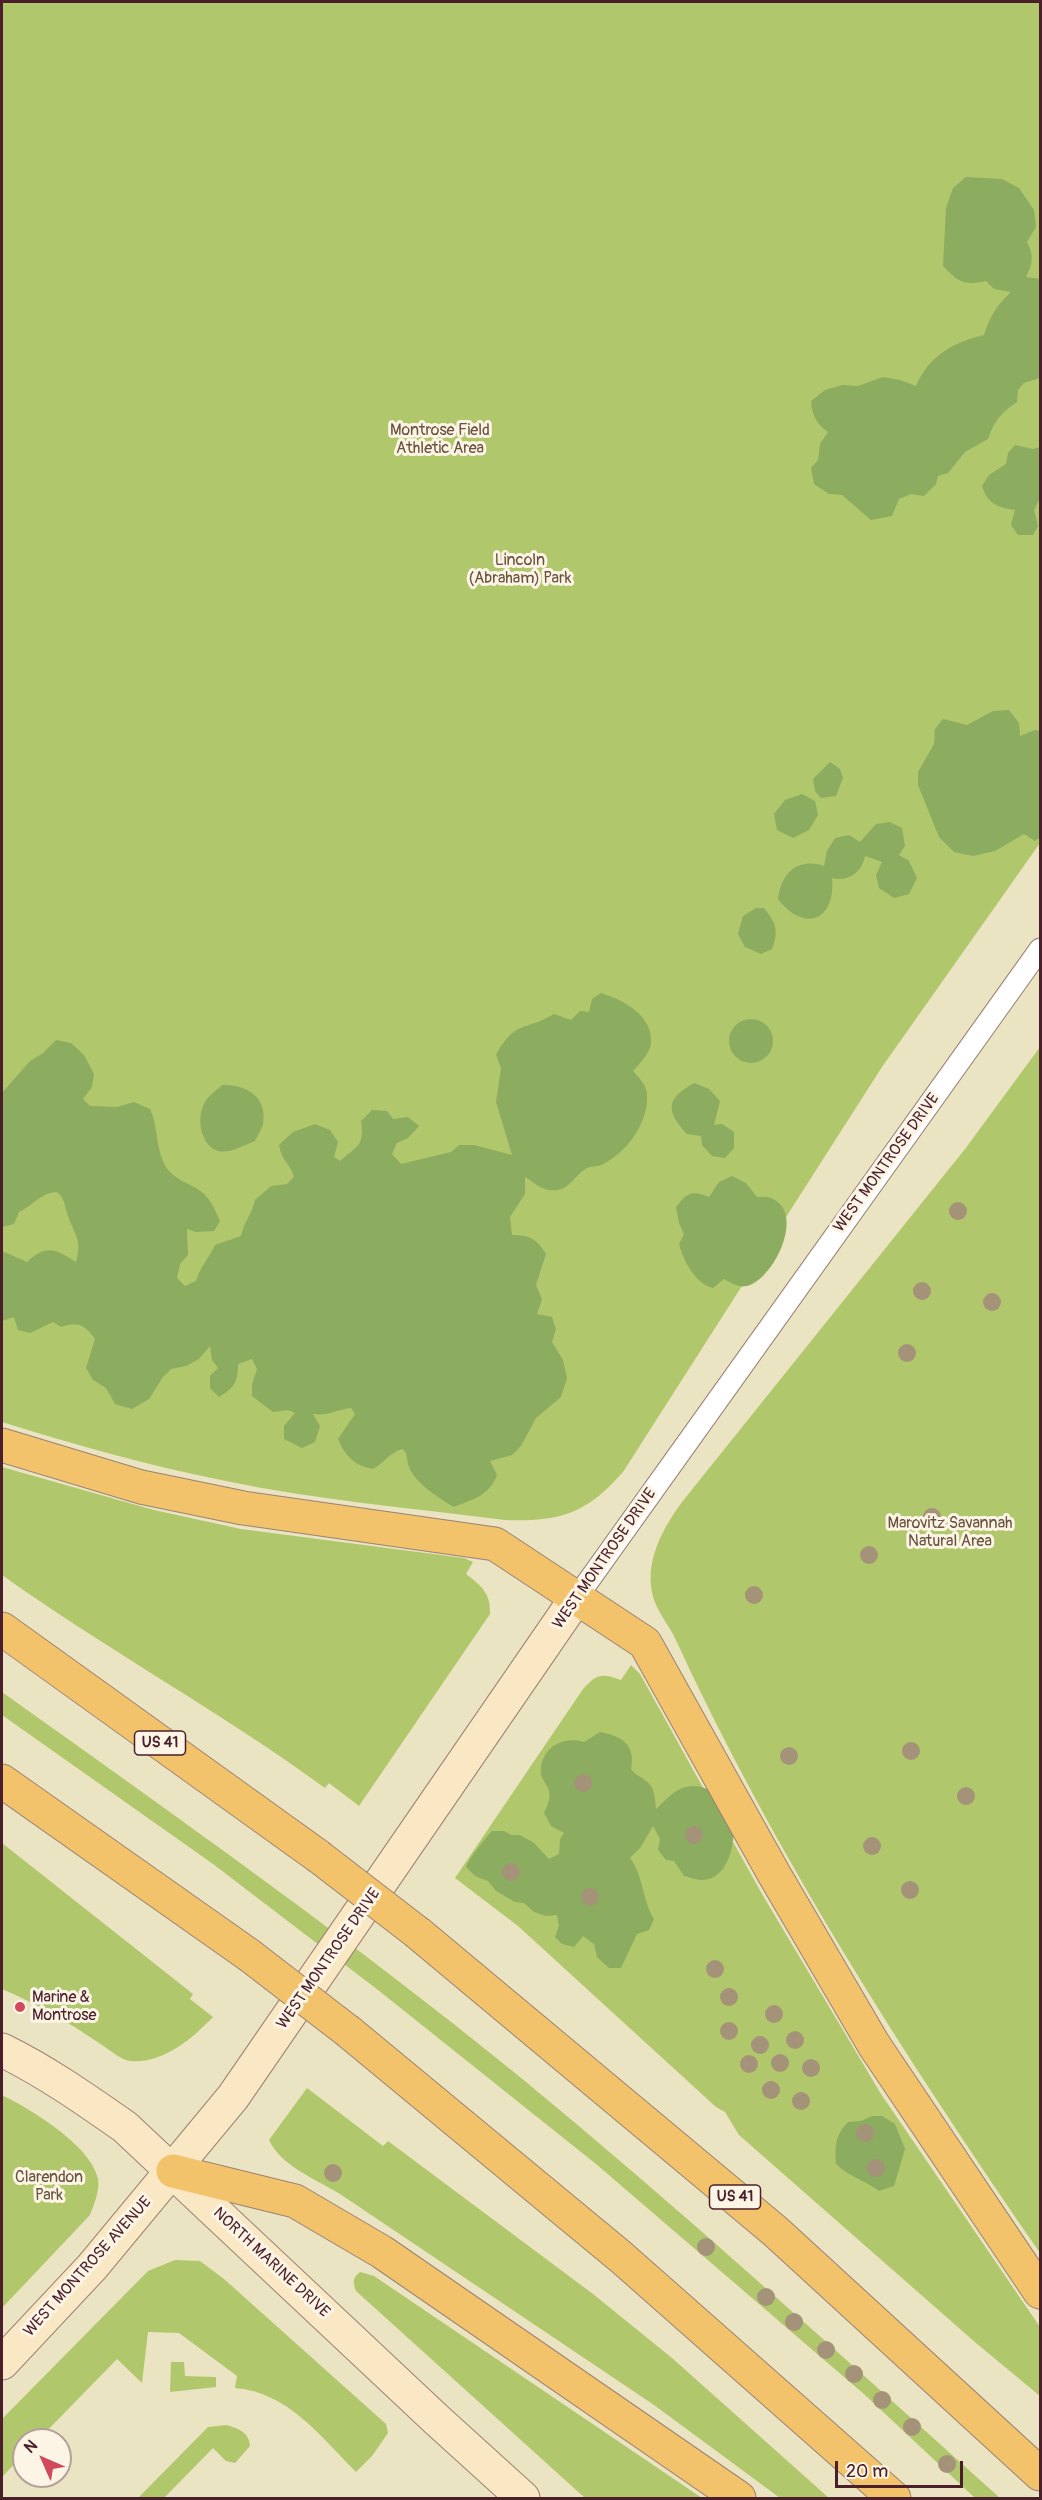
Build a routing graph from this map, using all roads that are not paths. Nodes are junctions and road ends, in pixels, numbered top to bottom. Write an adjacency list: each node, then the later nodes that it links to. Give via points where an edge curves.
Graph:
1 (1041, 950): 3 (lane, WEST MONTROSE DRIVE)
2 (2, 1445): 3 (highway, via 141,1487 243,1508 495,1544)
3 (577, 1597): 7 (main road, WEST MONTROSE DRIVE, via 233,2097); 8 (highway, via 645,1642 868,2036)
4 (2, 1629): 10 (highway, US 41, bridge, via 318,1856 418,1933 775,2231)
5 (2, 1781): 13 (highway, bridge, via 249,1955 349,2032 621,2257)
6 (2, 2050): 7 (main road, NORTH MARINE DRIVE, via 81,2096)
7 (173, 2170): 9 (main road, WEST MONTROSE AVENUE, via 92,2267); 11 (main road, NORTH MARINE DRIVE); 12 (highway, via 295,2201 382,2252)
8 (1041, 2292)
9 (2, 2363)
10 (1041, 2474)
11 (523, 2499)
12 (740, 2499)
13 (894, 2499)

